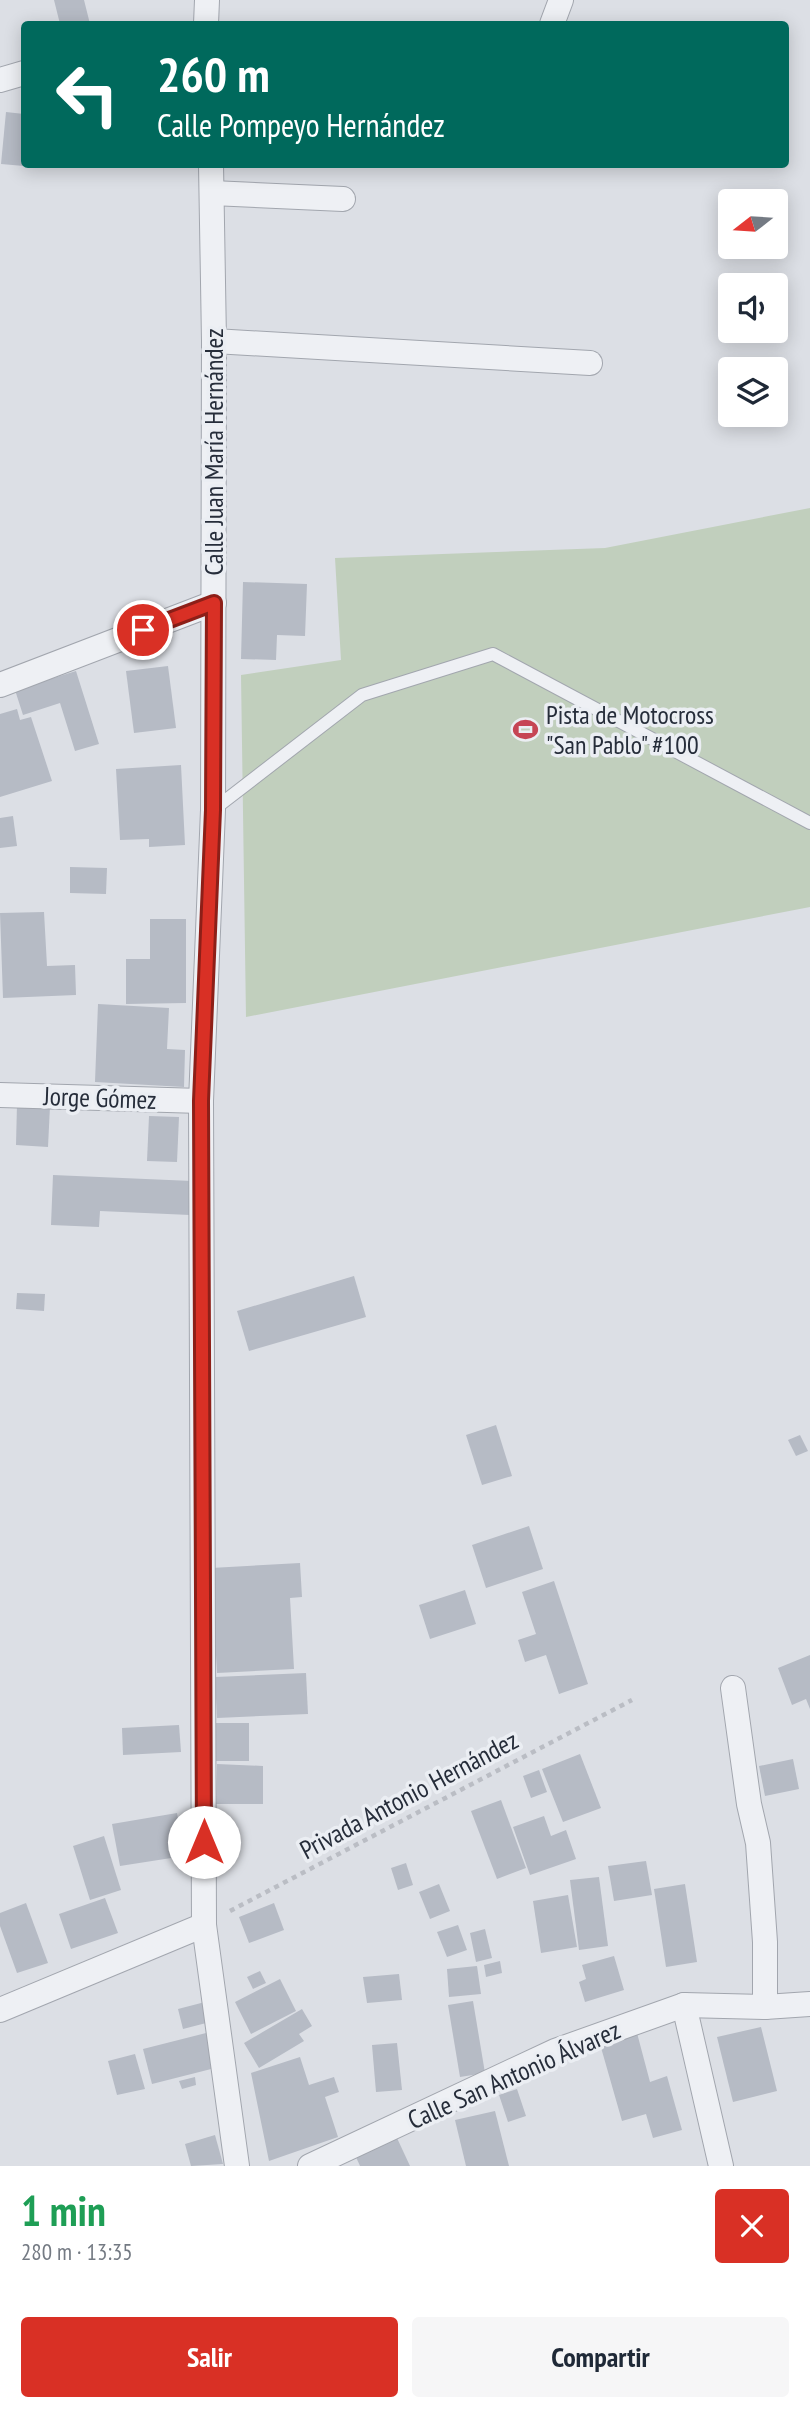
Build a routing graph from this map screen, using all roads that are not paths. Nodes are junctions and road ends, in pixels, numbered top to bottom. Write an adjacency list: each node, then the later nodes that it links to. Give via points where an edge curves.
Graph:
1 (561, 0): 2 (street)
2 (553, 21)
3 (21, 75): 4 (street)
4 (0, 80)
5 (211, 168): 6 (street, Calle Juan María Hernández)
6 (212, 193): 7 (street); 8 (street, Calle Juan María Hernández)
7 (343, 199)
8 (214, 341): 9 (street); 10 (street, Calle Juan María Hernández)
9 (590, 363)
10 (214, 603): 11 (street); 12 (street, Calle Juan María Hernández)
11 (0, 685)
12 (213, 810): 13 (lane, via 362,695 493,654); 15 (street, Calle Juan María Hernández)
13 (810, 823)
14 (0, 1095): 15 (street, Jorge Gómez)
15 (201, 1101): 17 (street, Calle Juan María Hernández)
16 (733, 1688): 20 (street, via 758,1843)
17 (204, 1925): 21 (street); 22 (street, Calle Juan María Hernández)
18 (810, 2004): 20 (street)
19 (684, 2005): 20 (street); 23 (street, Calle San Antonio Álvarez, via 555,2052); 24 (street)
20 (765, 2007)
21 (0, 2010)
22 (237, 2166)
23 (310, 2166)
24 (721, 2166)

